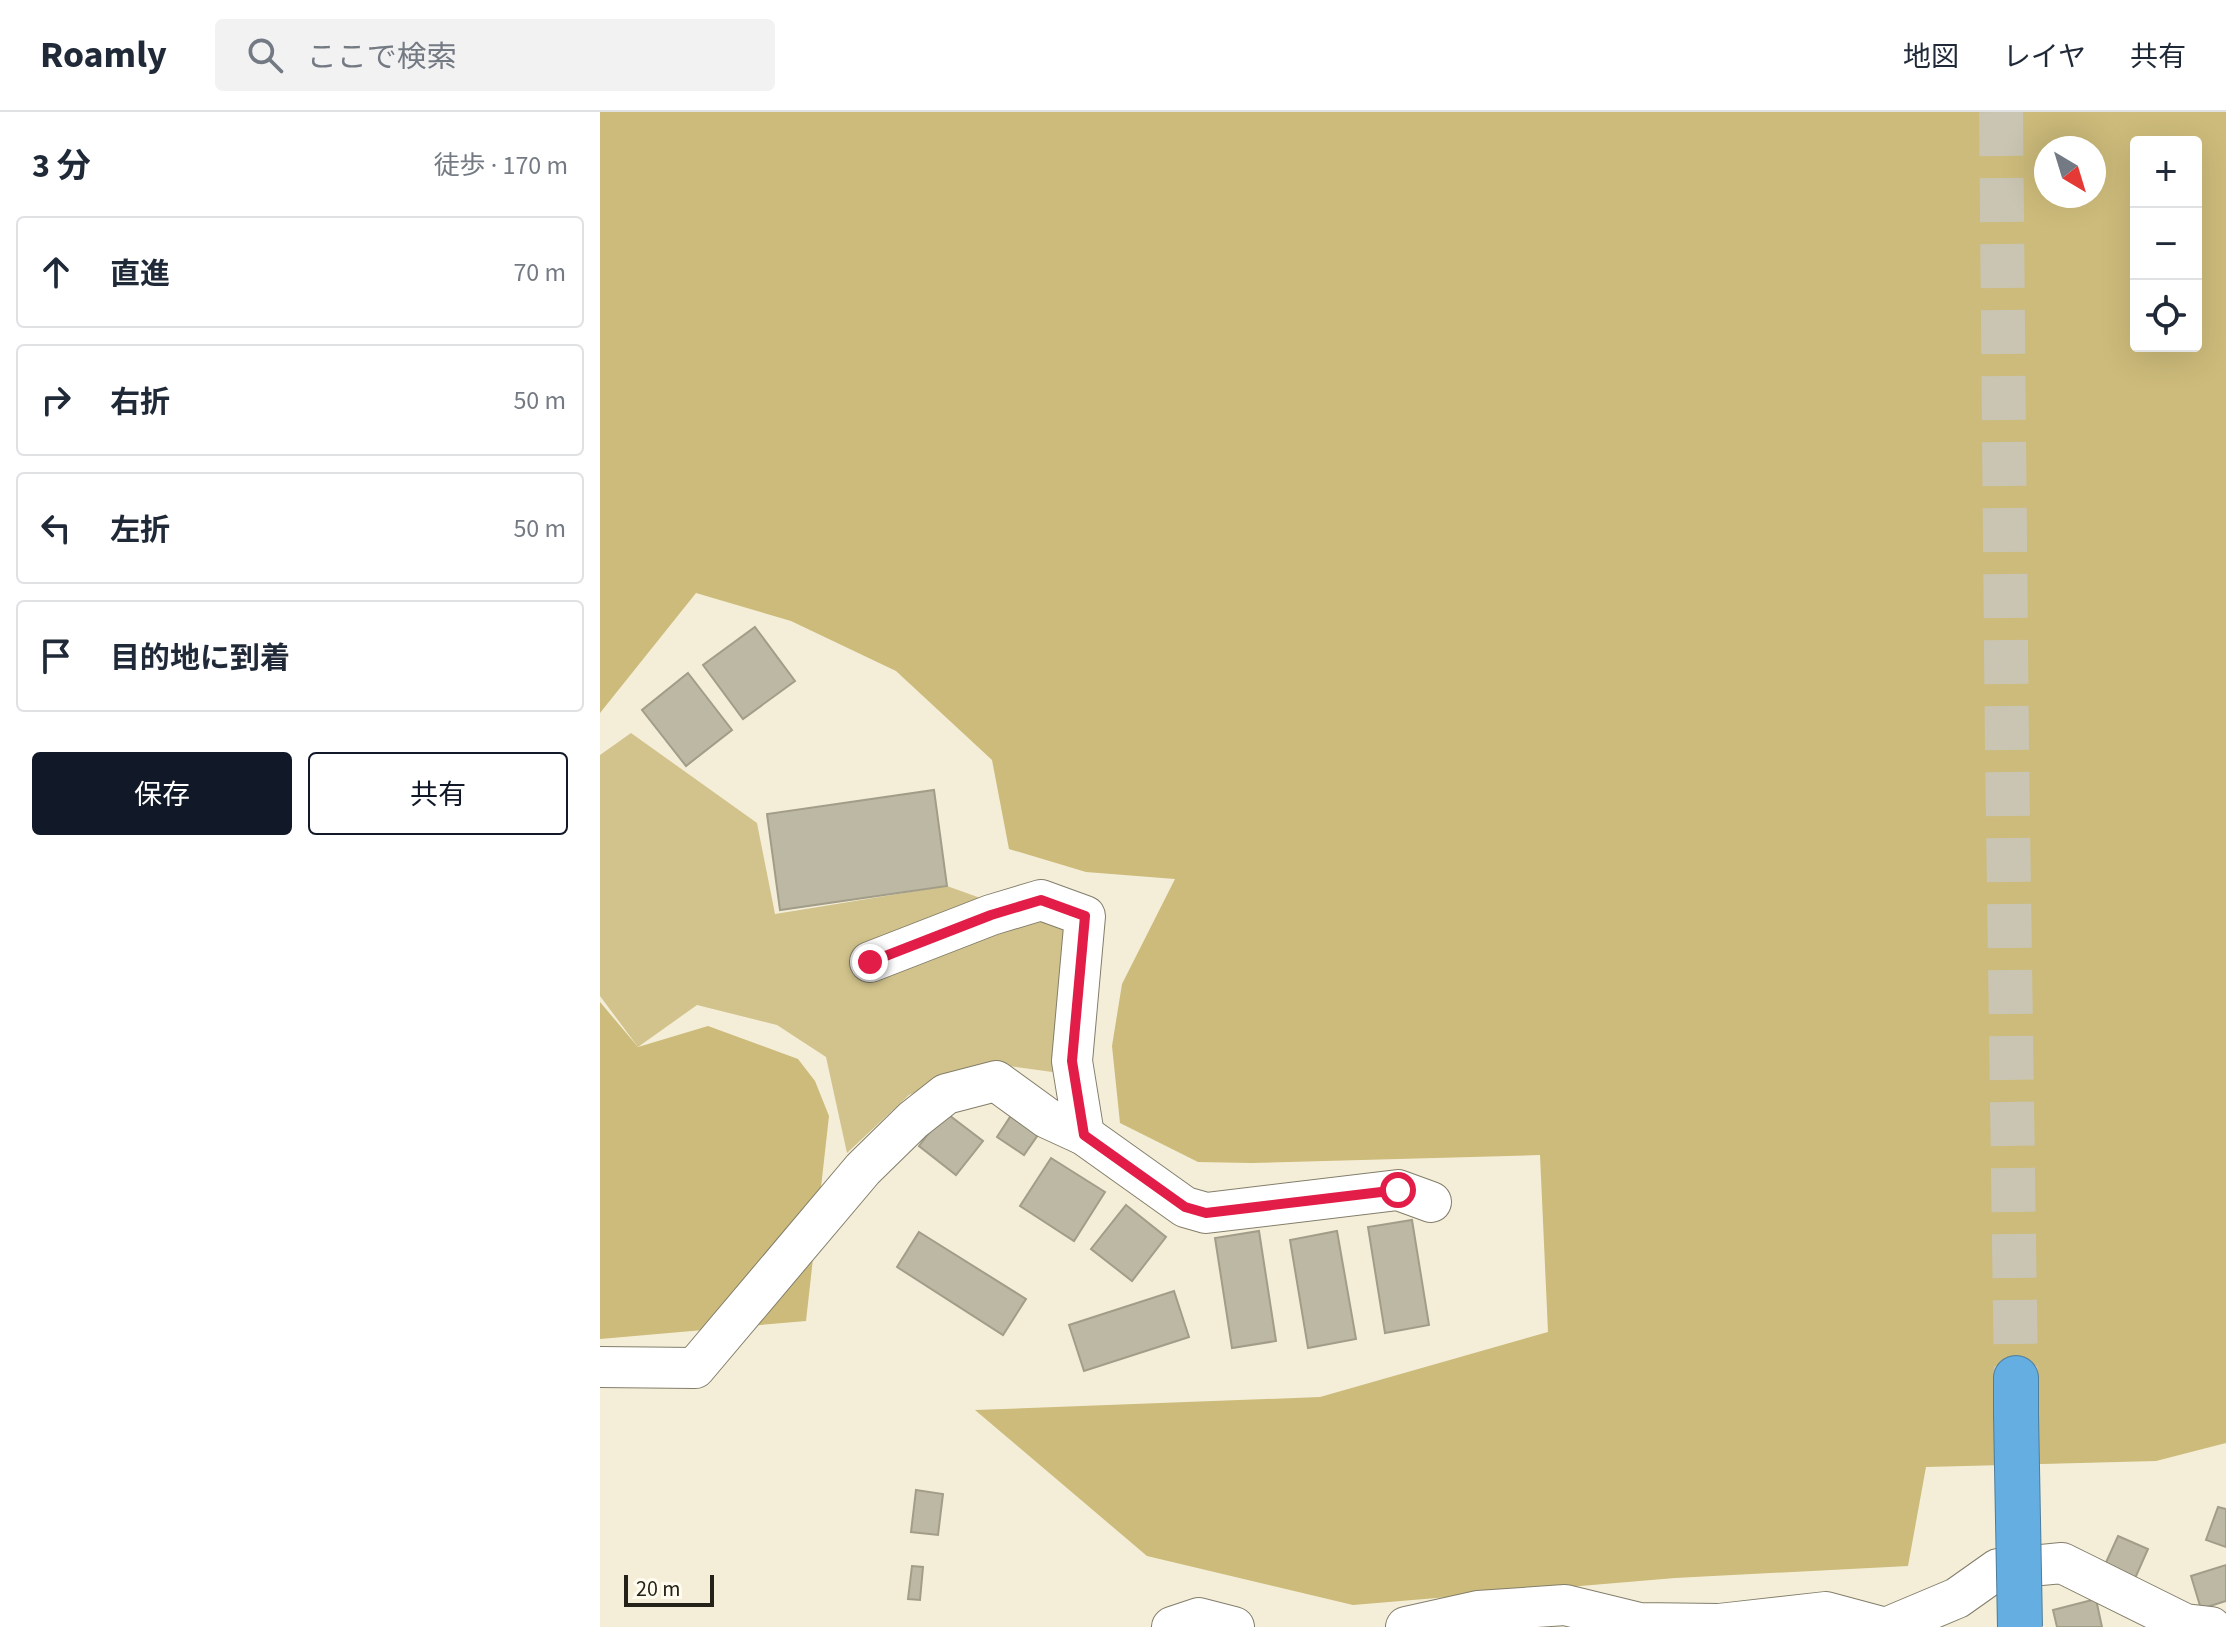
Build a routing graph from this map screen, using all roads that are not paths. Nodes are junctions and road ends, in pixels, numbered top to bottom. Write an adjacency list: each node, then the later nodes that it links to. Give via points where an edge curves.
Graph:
1 (870, 962): 2 (street, via 1041,900 1085,916 1072,1061)
2 (1084, 1135): 3 (street, via 1185,1207 1206,1213 1398,1190); 4 (street, via 1047,1118 996,1081 946,1094 863,1169 695,1368)
3 (1431, 1202)
4 (600, 1367)
5 (2016, 1396): 11 (highway, bridge)
6 (1172, 1627): 7 (street, via 1199,1618)
7 (1234, 1627)
8 (1406, 1627): 9 (street, via 1478,1611 1565,1605 1639,1623 1719,1624 1826,1612)
9 (1882, 1627)
10 (1888, 1627): 12 (street, via 1957,1598 1998,1569 2062,1563 2185,1624)
11 (2020, 1627)
12 (2211, 1627)

